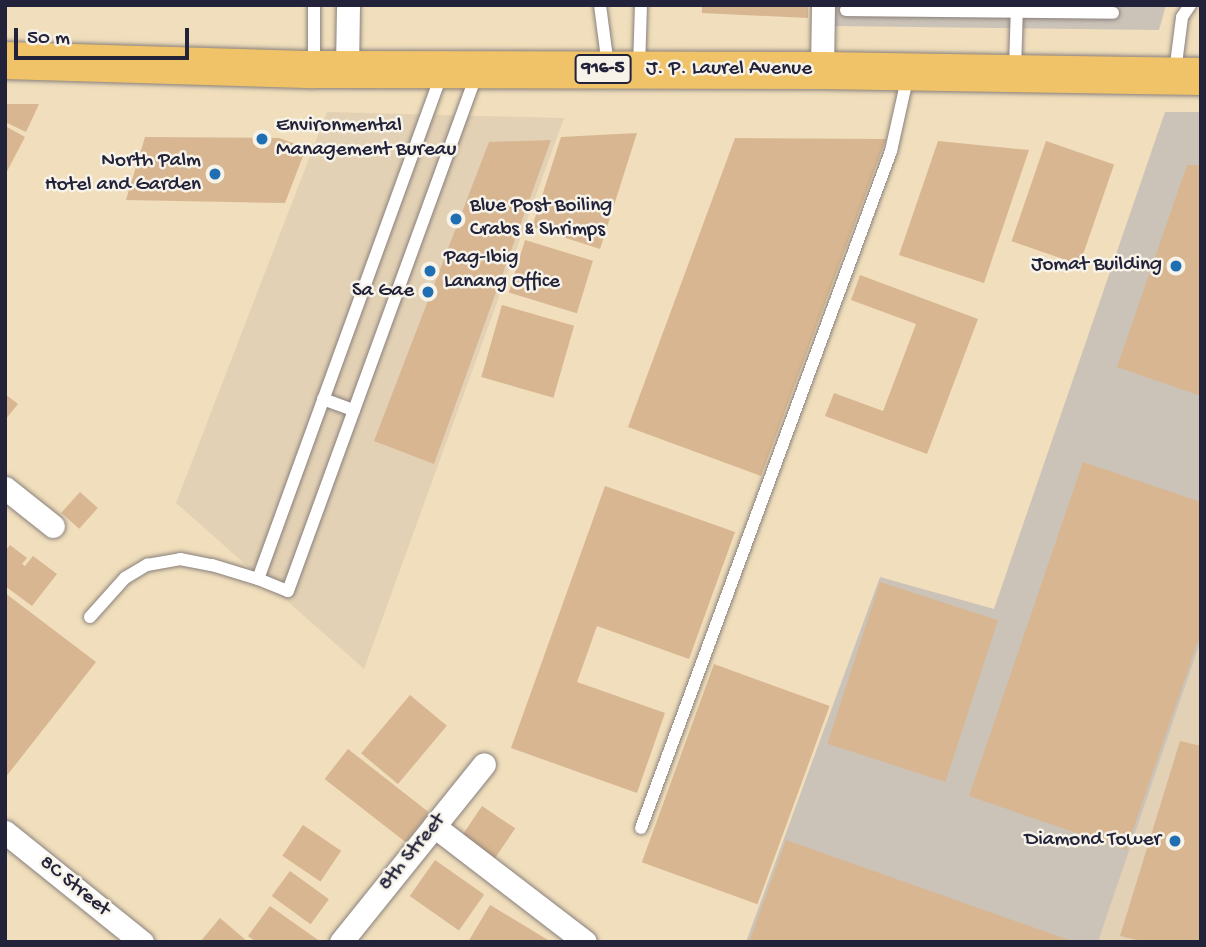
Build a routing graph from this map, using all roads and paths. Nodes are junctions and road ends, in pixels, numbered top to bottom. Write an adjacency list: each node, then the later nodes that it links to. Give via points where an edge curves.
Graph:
1 (314, 5): 11 (lane)
2 (348, 5): 11 (street)
3 (600, 5): 13 (lane)
4 (641, 5): 13 (lane)
5 (823, 5): 14 (street)
6 (1190, 5): 17 (lane, via 1182,17)
7 (1017, 8): 8 (lane); 9 (lane); 16 (lane)
8 (846, 10)
9 (1113, 13)
10 (5, 60): 11 (main road, J. P. Laurel Avenue / 916-5)
11 (330, 69): 12 (main road, J. P. Laurel Avenue / 916-5)
12 (461, 69): 13 (main road, J. P. Laurel Avenue / 916-5); 18 (lane); 19 (lane)
13 (624, 70): 14 (main road, J. P. Laurel Avenue / 916-5)
14 (822, 70): 15 (main road, J. P. Laurel Avenue / 916-5)
15 (909, 72): 16 (main road, J. P. Laurel Avenue / 916-5); 26 (lane, via 891,151)
16 (1015, 73): 17 (main road, J. P. Laurel Avenue / 916-5)
17 (1188, 76)
18 (323, 399): 19 (lane); 22 (lane)
19 (354, 410): 22 (lane, via 288,591)
20 (5, 488): 21 (street)
21 (54, 526)
22 (258, 579): 23 (lane, via 180,559 147,565 125,578)
23 (90, 617)
24 (484, 764): 25 (street, 8th Street)
25 (435, 826): 28 (street); 30 (street, 8th Street)
26 (640, 828)
27 (5, 832): 29 (street, 8C Street)
28 (573, 938)
29 (142, 942)
30 (341, 942)

